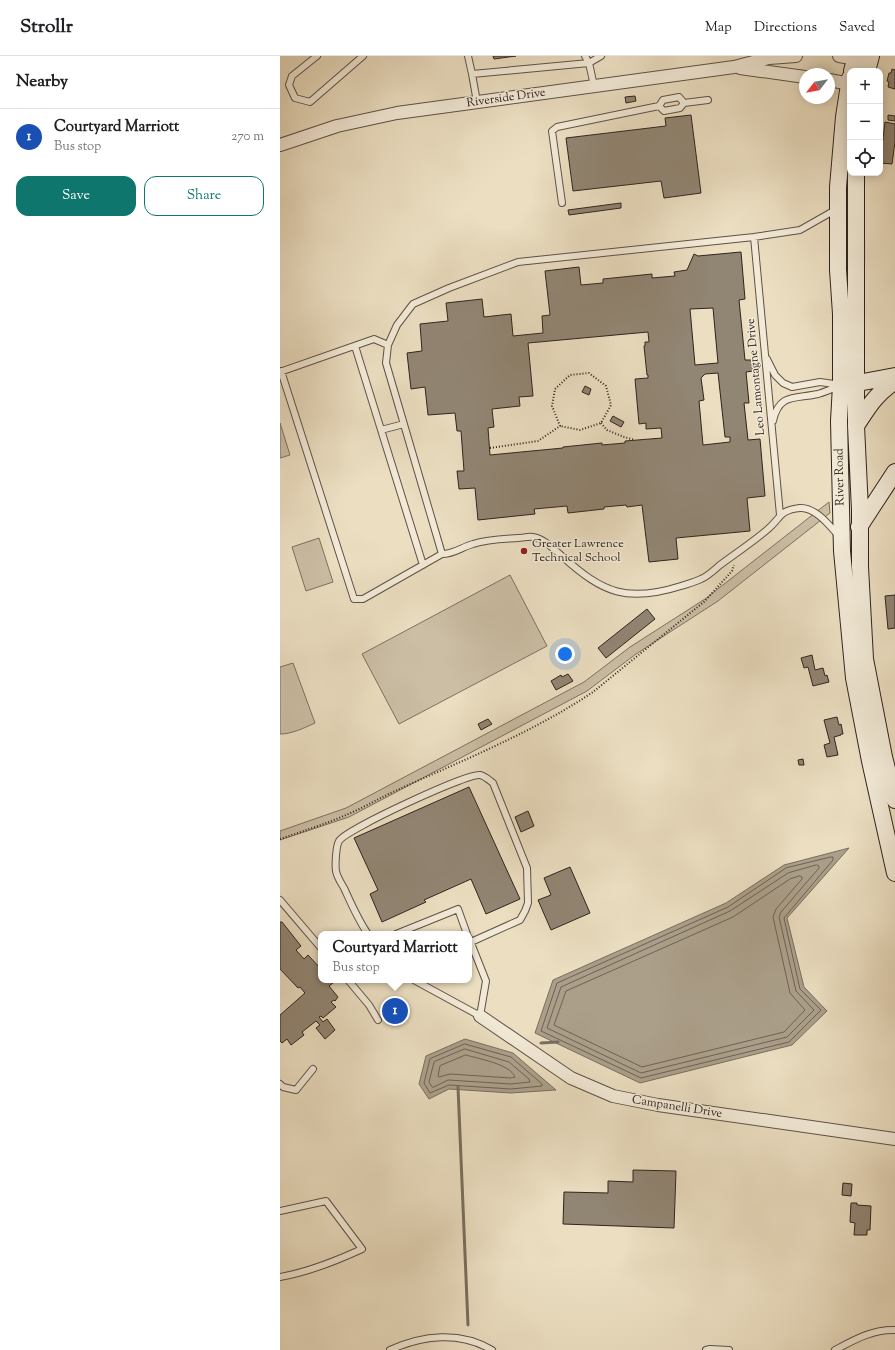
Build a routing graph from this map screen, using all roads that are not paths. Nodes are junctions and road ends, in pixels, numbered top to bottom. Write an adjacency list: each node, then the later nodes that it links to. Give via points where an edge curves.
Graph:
1 (317, 56): 2 (lane, via 292,76 289,85 295,98 310,102)
2 (363, 56)
3 (468, 56): 12 (lane)
4 (585, 56): 8 (lane)
5 (601, 56): 8 (lane)
6 (796, 56): 9 (street, Riverside Drive, via 769,58)
7 (839, 56): 10 (street)
8 (589, 63): 12 (lane); 15 (lane)
9 (734, 67): 13 (street, Riverside Drive); 15 (street, Riverside Drive)
10 (857, 68)
11 (847, 73): 14 (street)
12 (472, 74): 17 (lane)
13 (799, 76)
14 (835, 78)
15 (594, 86): 17 (street, Riverside Drive)
16 (708, 100): 18 (lane)
17 (477, 102): 21 (street, Riverside Drive, via 397,113 338,126)
18 (684, 103): 20 (lane, via 680,108 664,111); 20 (lane, via 679,98 662,100)
19 (852, 104): 24 (main road, River Road, via 838,187)
20 (659, 106): 23 (lane, via 557,127 552,131)
21 (280, 145)
22 (856, 176): 32 (main road, River Road)
23 (562, 203)
24 (838, 208): 25 (lane, via 800,230); 33 (main road, River Road)
25 (754, 237): 26 (lane, via 518,262 413,304 397,325); 28 (lane, Leo Lamontagne Drive)
26 (388, 345): 27 (lane, via 374,339); 34 (lane, via 386,363)
27 (355, 346): 29 (lane); 37 (lane)
28 (764, 352): 33 (lane, via 775,375 792,387 820,382); 35 (lane, Leo Lamontagne Drive)
29 (280, 371): 43 (lane, via 354,599 363,599)
30 (895, 376): 32 (main road)
31 (895, 381): 36 (main road, via 878,394)
32 (857, 383): 33 (main road); 36 (main road, River Road)
33 (841, 385): 35 (lane, via 818,394 786,400 775,411); 41 (main road, River Road)
34 (404, 424): 37 (lane); 42 (lane)
35 (772, 426): 39 (lane, Leo Lamontagne Drive)
36 (856, 426): 40 (main road, River Road)
37 (381, 430): 43 (lane)
38 (895, 472): 40 (main road)
39 (780, 515): 41 (lane, via 800,508 807,509 831,526); 42 (lane, via 770,527 701,579 660,592 636,595 604,588 578,571 543,541 533,537 489,540)
40 (859, 527): 44 (main road, River Road, via 865,658)
41 (841, 540): 45 (main road, River Road, via 854,678)
42 (442, 554): 43 (lane)
43 (423, 565)
44 (895, 800)
45 (895, 873)
46 (280, 900): 51 (lane)
47 (366, 931): 50 (lane, via 336,872 339,841 346,834 387,813 463,779 479,775 493,783 527,868 528,902 520,920)
48 (404, 931): 49 (lane, via 458,910)
49 (467, 931)
50 (472, 939)
51 (318, 944)
52 (472, 945): 55 (lane, via 486,981)
53 (351, 983): 56 (lane)
54 (420, 983): 55 (lane)
55 (480, 1016): 59 (street, Campanelli Drive, via 571,1078 613,1096 658,1105)
56 (378, 1020)
57 (313, 1069): 58 (lane, via 296,1090)
58 (280, 1084)
59 (895, 1139)
60 (280, 1211): 61 (lane, via 326,1201 362,1248 332,1263 299,1274)
61 (280, 1277)
62 (895, 1330): 67 (lane, via 873,1332)
63 (390, 1350): 64 (lane, via 442,1336 463,1338 483,1344)
64 (492, 1350)
65 (706, 1350): 66 (lane)
66 (729, 1350)
67 (835, 1350)

